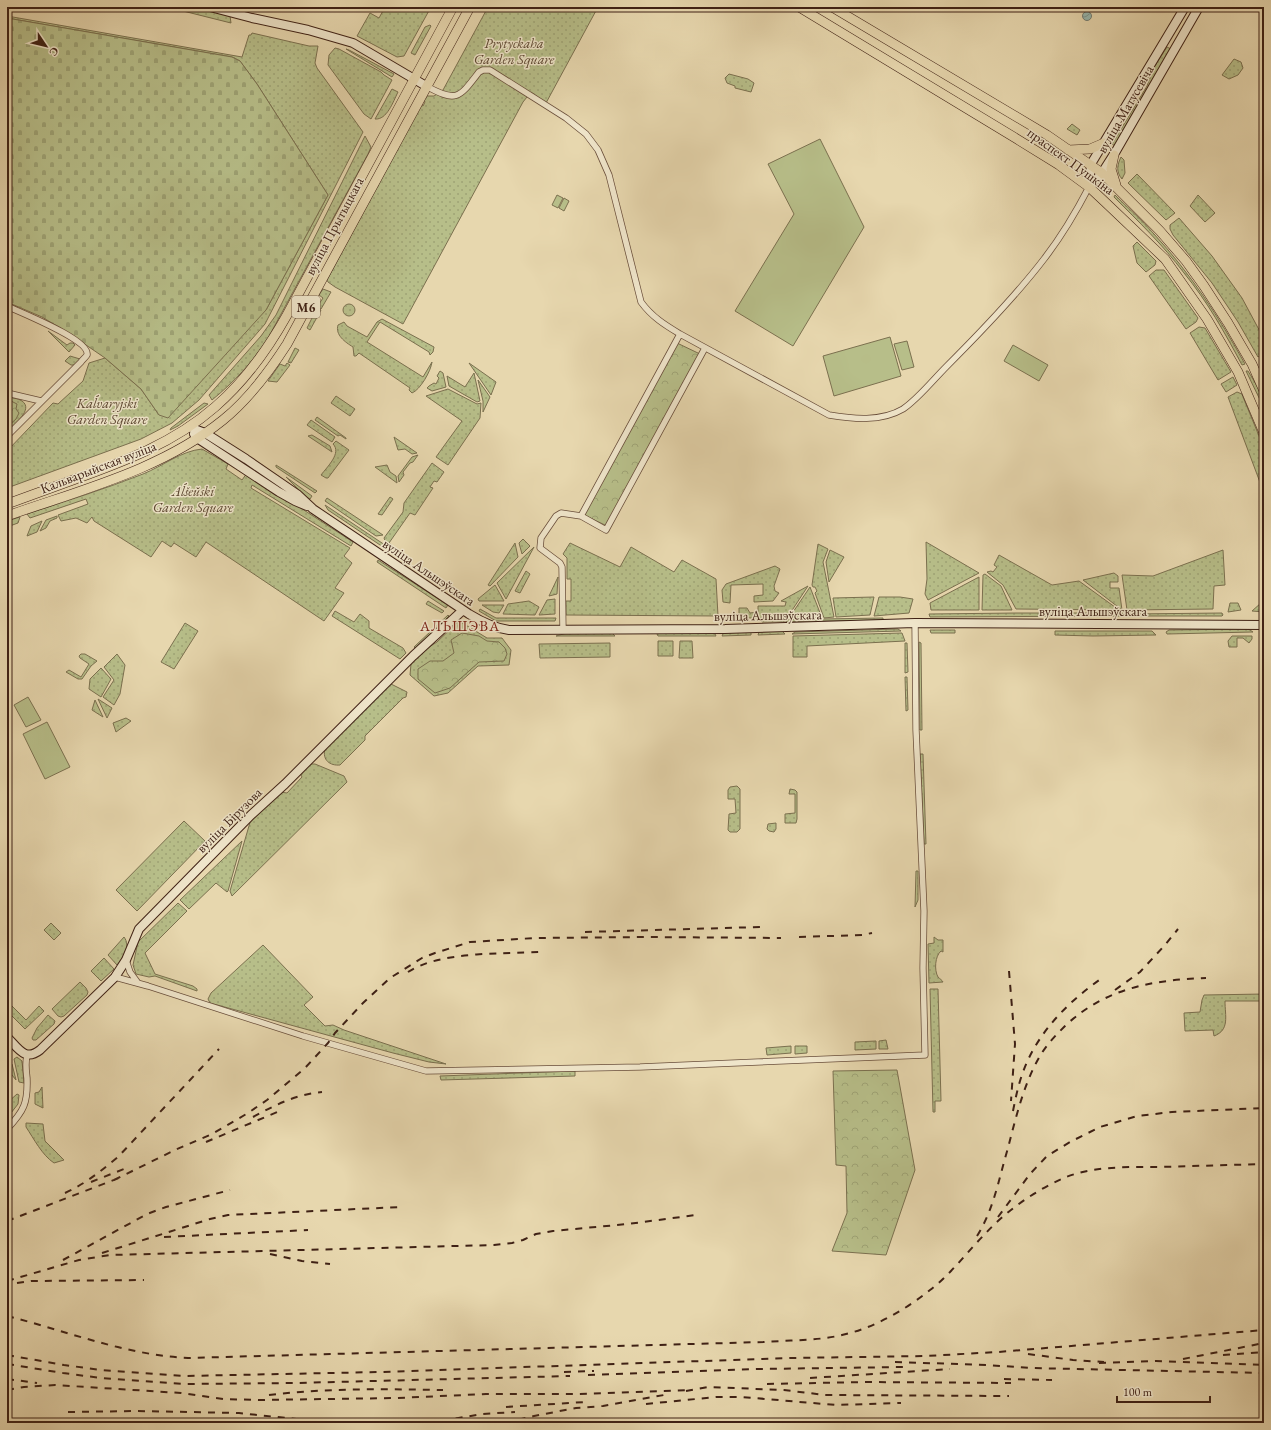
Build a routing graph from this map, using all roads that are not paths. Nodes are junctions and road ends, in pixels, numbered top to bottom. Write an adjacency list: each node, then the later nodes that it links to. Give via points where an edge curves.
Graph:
1 (210, 7): 9 (main road, via 353,43)
2 (453, 7): 9 (main road, вуліца Прытыцкага / М6)
3 (470, 7): 10 (main road, вуліца Прытыцкага / М6)
4 (800, 7): 16 (main road, праспект Пушкіна, via 1059,165)
5 (832, 7): 12 (main road, праспект Пушкіна)
6 (1185, 7): 8 (main road, via 1173,38 1175,42); 11 (main road, вуліца Матусевіча)
7 (1199, 7): 8 (main road, вуліца Матусевіча)
8 (1180, 40): 13 (main road, вуліца Матусевіча)
9 (413, 79): 10 (main road); 24 (main road, вуліца Прытыцкага / М6, via 274,339 235,388)
10 (426, 86): 19 (street, via 446,96 456,96 464,91 479,72 490,70 566,118 586,134 598,150 609,175 641,302 648,312); 27 (main road, вуліца Прытыцкага / М6, via 273,366 243,402)
11 (1104, 143): 12 (main road, via 1090,149); 14 (main road, вуліца Матусевіча)
12 (1068, 150): 14 (main road, праспект Пушкіна)
13 (1114, 155): 15 (main road, вуліца Матусевіча); 17 (main road, via 1112,169)
14 (1090, 164): 15 (main road, праспект Пушкіна); 16 (main road, вуліца Матусевіча)
15 (1102, 173): 16 (main road, вуліца Матусевіча); 17 (main road, праспект Пушкіна)
16 (1089, 187): 20 (street, via 1048,253 1014,295 914,400 894,413 860,419 829,415); 25 (main road, праспект Пушкіна, via 1164,259 1207,319 1238,372)
17 (1117, 188): 21 (main road, праспект Пушкіна, via 1186,261 1228,322)
18 (7, 306): 23 (street, via 54,327 79,343 87,353)
19 (680, 334): 20 (street); 30 (street)
20 (705, 348): 30 (street, via 606,530)
21 (1264, 391)
22 (7, 393): 23 (street)
23 (41, 401): 26 (street)
24 (189, 427): 27 (main road, вуліца Альшэўскага); 28 (main road, Кальварыйская вуліца / М6, via 136,456)
25 (1264, 433)
26 (7, 436)
27 (201, 436): 29 (main road, Кальварыйская вуліца / М6, via 140,469); 31 (main road, вуліца Альшэўскага, via 279,492 310,507)
28 (7, 504)
29 (7, 516)
30 (581, 516): 34 (street, via 561,513 556,516 541,538 540,544 540,548 562,567)
31 (462, 610): 34 (main road, вуліца Альшэўскага, via 498,628); 35 (main road, вуліца Бірузова, via 139,928)
32 (915, 623): 33 (main road, вуліца Альшэўскага); 34 (main road, вуліца Альшэўскага, via 725,629); 37 (street, via 916,730 924,911 925,1055 640,1067 426,1071 304,1036)
33 (1264, 625)
34 (563, 630)
35 (126, 960): 36 (main road, вуліца Бірузова); 37 (street, via 130,972)
36 (115, 977): 37 (street); 39 (main road, вуліца Бірузова, via 40,1050 34,1055)
37 (138, 983)
38 (7, 1037): 39 (main road)
39 (27, 1056): 40 (street, via 26,1103)
40 (7, 1129)

